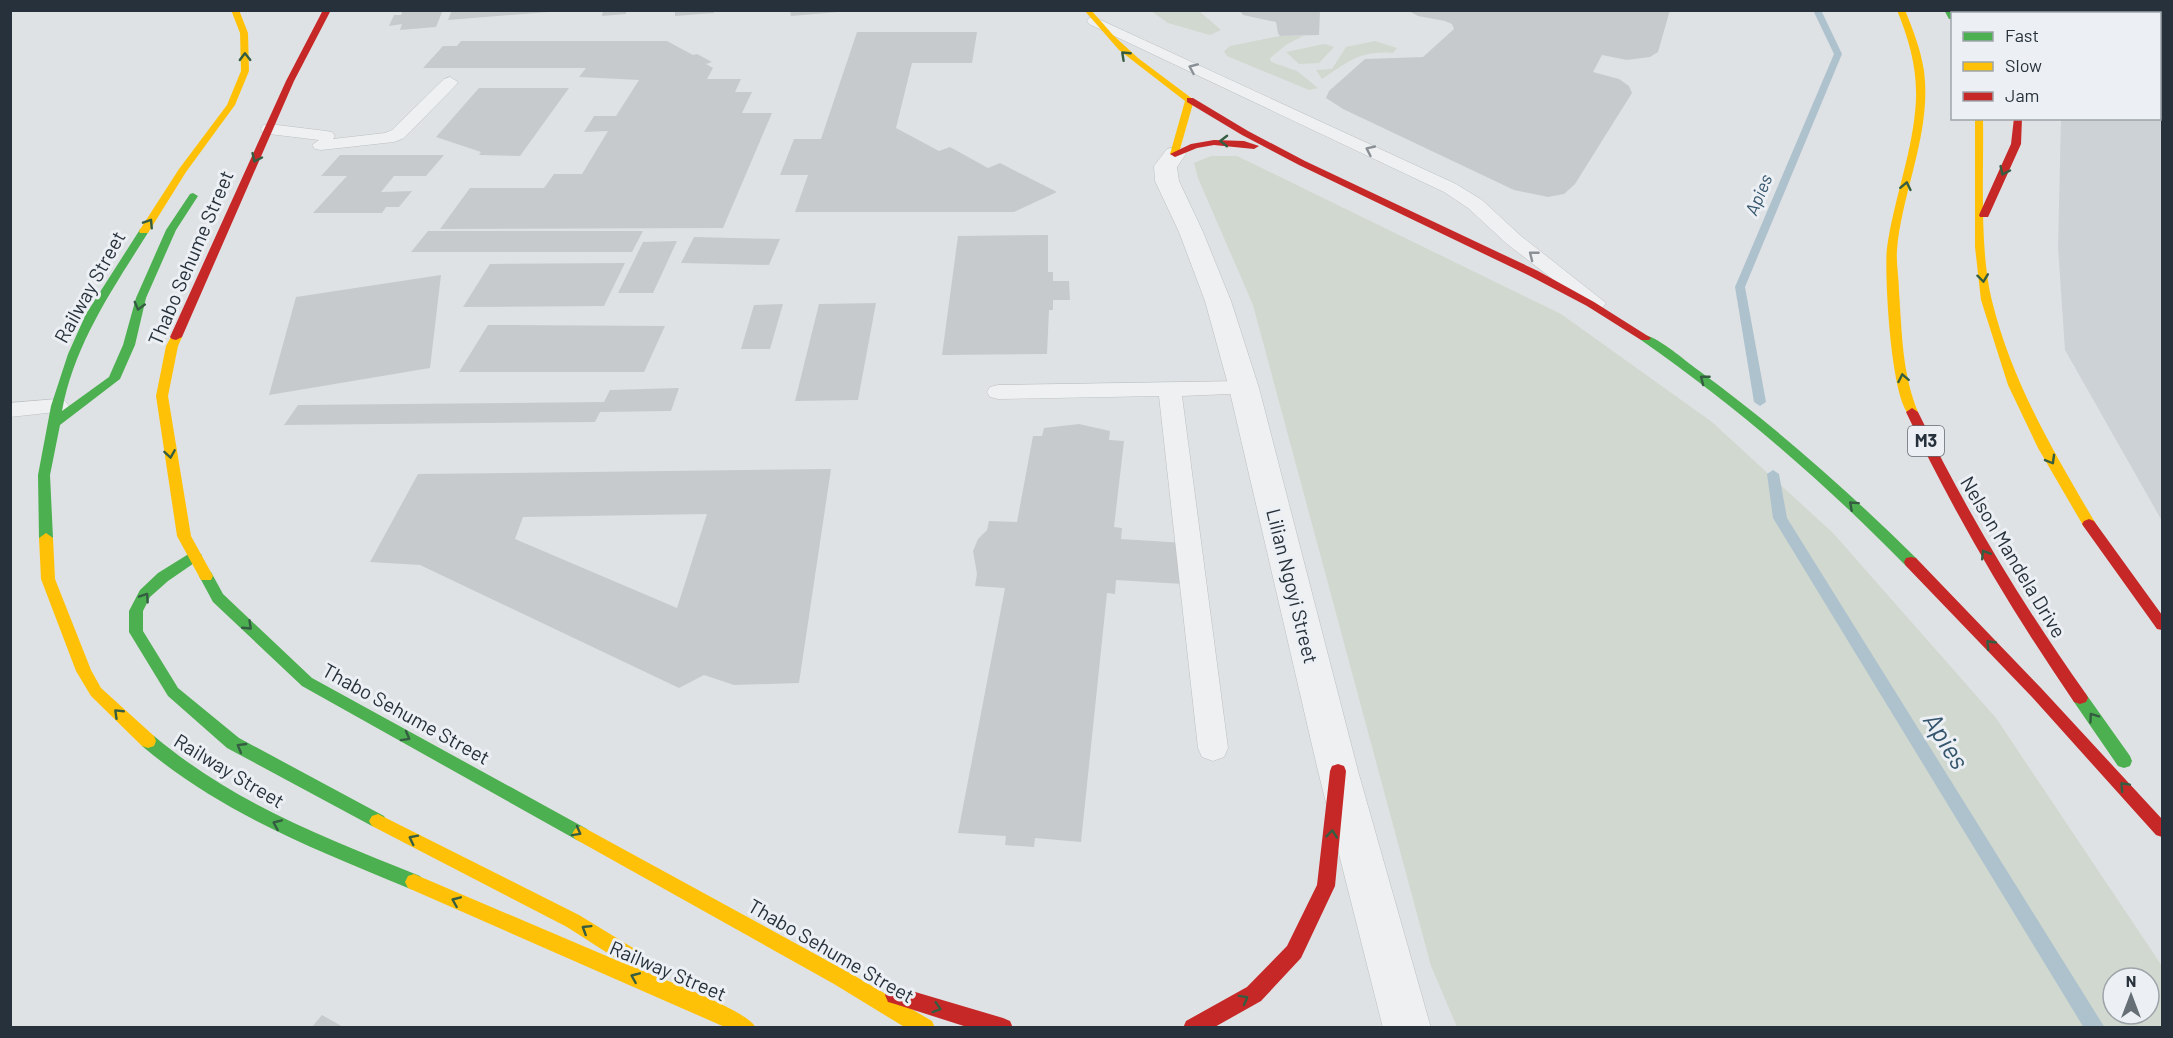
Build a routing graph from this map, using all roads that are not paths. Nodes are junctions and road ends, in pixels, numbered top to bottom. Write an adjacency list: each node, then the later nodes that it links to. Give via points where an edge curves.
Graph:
1 (235, 10): 21 (main road, Railway Street, one-way to 1, via 74,354 93,314 182,171 231,105 245,71 244,33)
2 (327, 10): 6 (main road, Thabo Sehume Street)
3 (1901, 10): 26 (main road, Nelson Mandela Drive / M3, one-way to 3, via 2053,660 1981,548 1907,401 1897,351 1892,251 1923,90 1917,42)
4 (1090, 16): 8 (main road, one-way to 4, via 1134,64); 16 (lane, one-way to 4, via 1514,240 1476,204 1450,188)
5 (450, 82): 11 (lane, via 398,134 387,138 323,141)
6 (287, 89): 7 (main road); 11 (main road, Thabo Sehume Street)
7 (267, 99)
8 (1190, 100): 12 (main road); 13 (main road)
9 (1979, 120): 15 (main road)
10 (2018, 120): 15 (main road, one-way to 15, via 2016,144)
11 (269, 129): 22 (main road, Thabo Sehume Street, one-way to 22, via 181,325 165,370 162,396 168,446 184,536)
12 (1274, 149): 13 (main road, one-way to 13, via 1223,141 1195,144); 16 (main road, via 1481,246)
13 (1175, 154): 17 (street, Lilian Ngoyi Street, via 1165,166 1167,181 1218,301)
14 (203, 180): 21 (main road, one-way to 21, via 166,240 141,298 129,345 114,379)
15 (1981, 220): 23 (main road, one-way to 23, via 1986,300 2014,385 2071,496)
16 (1612, 316): 27 (main road, one-way to 16, via 1869,519 1786,444 1692,370)
17 (1244, 388): 18 (lane); 25 (street, Lilian Ngoyi Street)
18 (1170, 389): 19 (lane); 24 (lane)
19 (998, 392)
20 (10, 410): 21 (lane)
21 (56, 414): 29 (main road, Railway Street, one-way to 21, via 257,815 170,762 96,692 48,579 44,475)
22 (195, 555): 28 (main road, Thabo Sehume Street, one-way to 28, via 218,598 307,682); 29 (main road, one-way to 22, via 573,921 233,742 173,692 135,632 136,612 145,594)
23 (2163, 625)
24 (1213, 748)
25 (1338, 771): 33 (main road, one-way to 25, via 1254,994 1294,952 1326,886); 34 (street, Lilian Ngoyi Street)
26 (2163, 816)
27 (2163, 830)
28 (841, 978): 31 (main road, Thabo Sehume Street); 32 (main road, one-way to 32)
29 (724, 1016): 30 (main road, Railway Street)
30 (746, 1028)
31 (925, 1028)
32 (1003, 1028)
33 (1192, 1028)
34 (1407, 1028)

